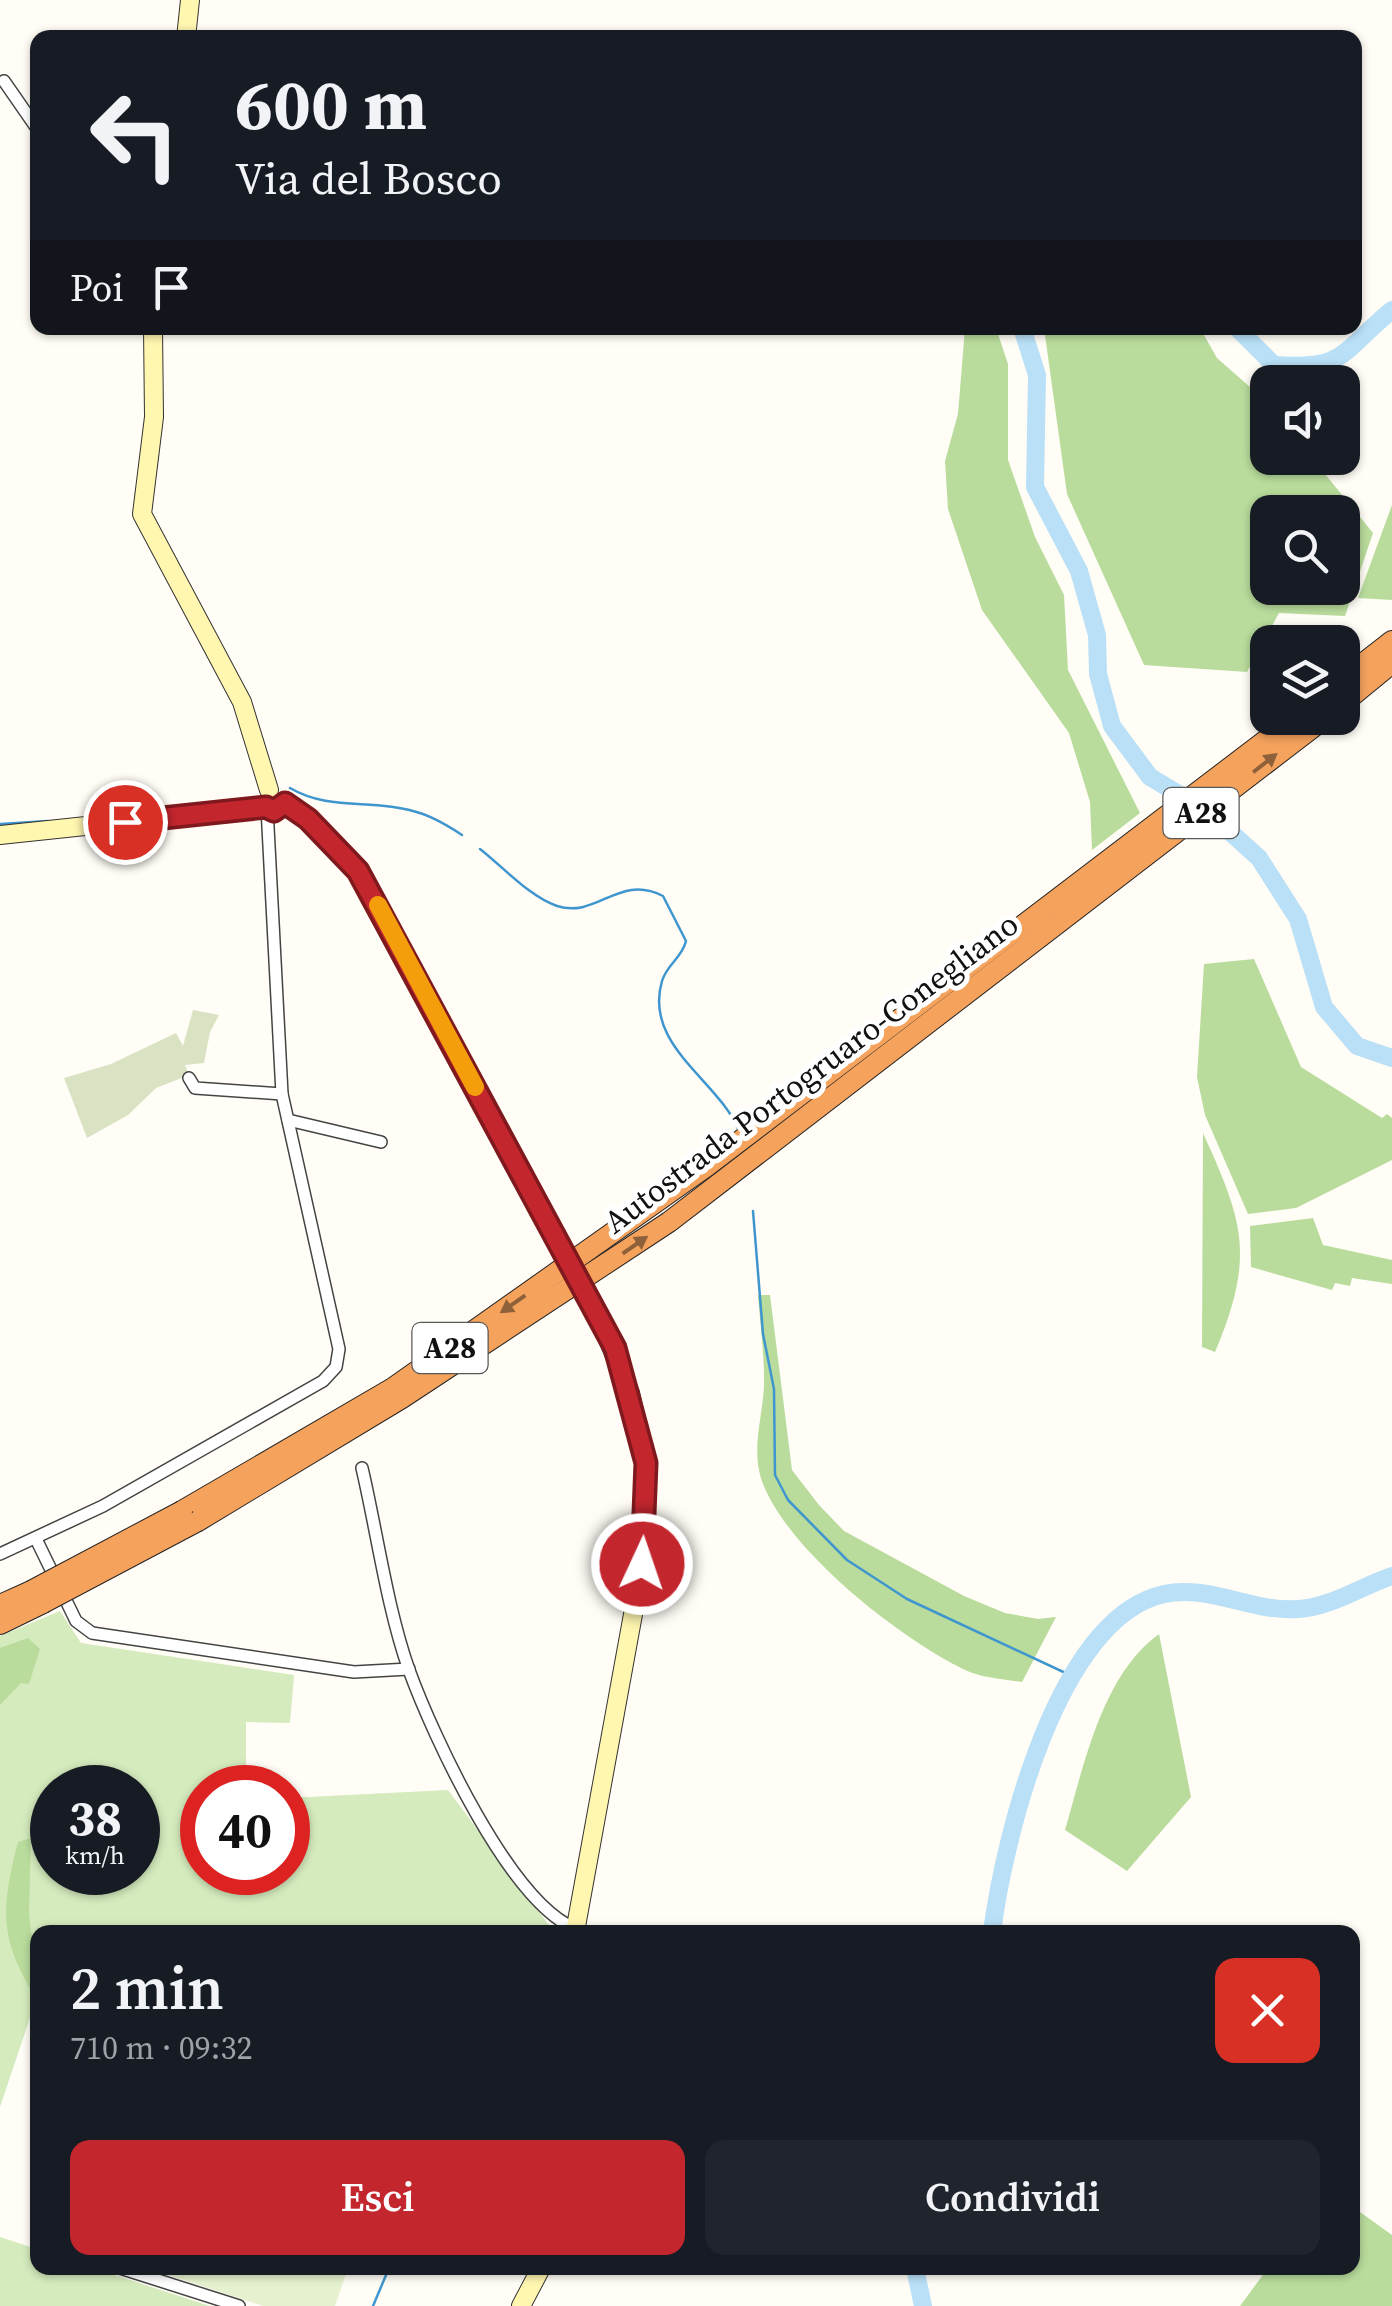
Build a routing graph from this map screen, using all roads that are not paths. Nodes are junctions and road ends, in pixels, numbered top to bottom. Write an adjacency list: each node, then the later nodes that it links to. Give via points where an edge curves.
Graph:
1 (190, 0): 2 (street)
2 (187, 30)
3 (4, 80): 4 (street)
4 (30, 118)
5 (153, 335): 12 (street, via 154,417 142,514 242,702)
6 (1392, 640): 8 (highway)
7 (1392, 663): 9 (highway)
8 (1360, 666)
9 (1360, 689)
10 (1273, 735): 14 (highway, Autostrada Portogruaro-Conegliano / A28)
11 (1301, 735): 14 (highway, Autostrada Portogruaro-Conegliano / A28, one-way to 11)
12 (272, 802): 13 (street); 16 (street); 25 (street, bridge, via 308,819 358,871 594,1305 630,1393 646,1463 642,1564)
13 (0, 835)
14 (1070, 902): 22 (highway, Autostrada Portogruaro-Conegliano / A28, bridge, via 561,1296)
15 (189, 1078): 16 (street, via 195,1088)
16 (282, 1094): 17 (street)
17 (288, 1120): 18 (street); 20 (street, via 338,1349 336,1367 324,1381)
18 (381, 1142)
19 (362, 1468): 23 (street)
20 (37, 1541): 21 (street); 23 (street, via 76,1621 92,1633 339,1670)
21 (0, 1554)
22 (2, 1619)
23 (408, 1669): 24 (street, via 484,1831)
24 (565, 1925)
25 (577, 1925)
26 (142, 2275): 28 (street)
27 (536, 2275): 29 (street)
28 (239, 2306)
29 (521, 2306)

